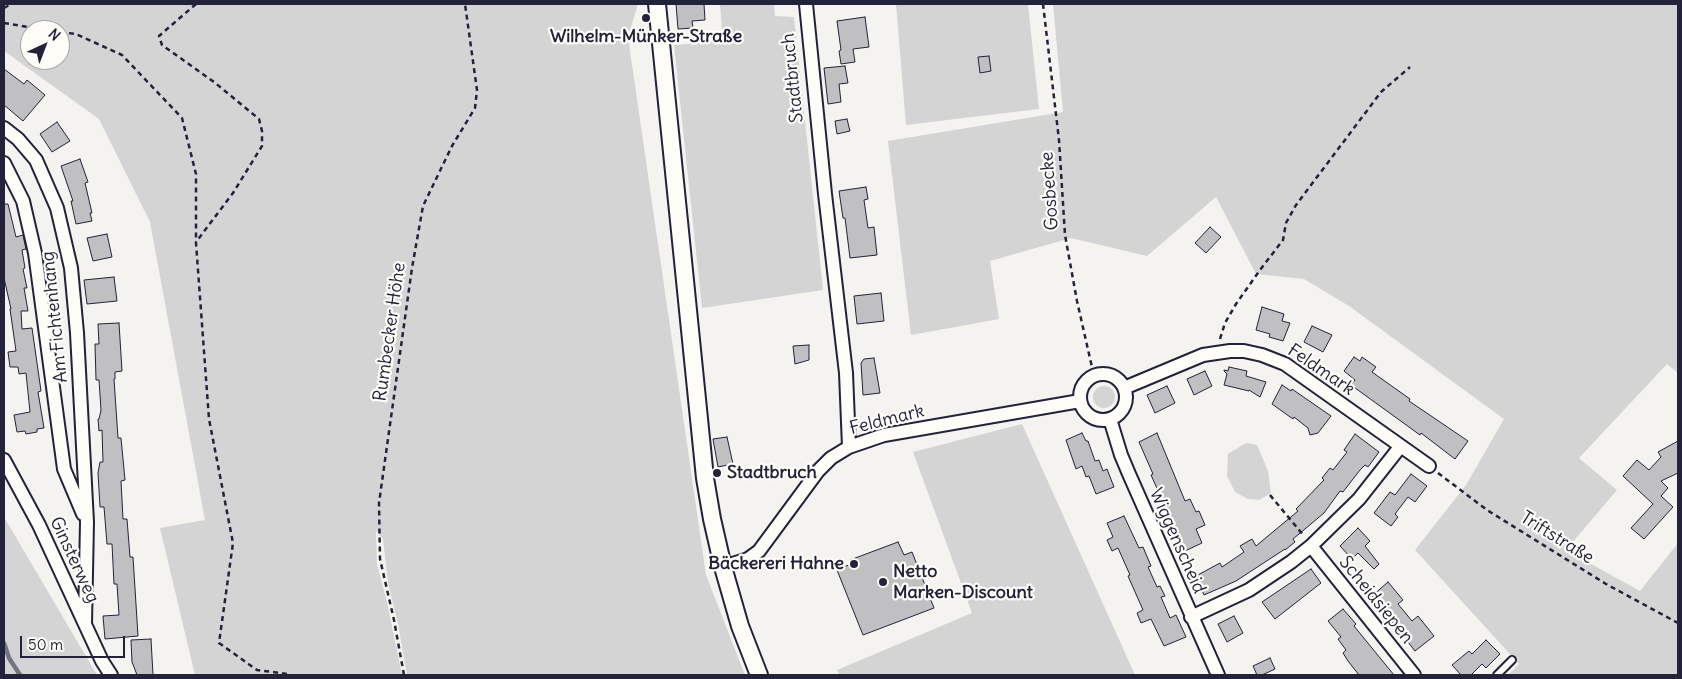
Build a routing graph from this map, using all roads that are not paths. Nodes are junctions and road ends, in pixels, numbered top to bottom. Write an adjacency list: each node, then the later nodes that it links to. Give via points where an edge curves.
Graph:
1 (657, 4): 14 (street, via 705,478)
2 (806, 4): 9 (street, Stadtbruch, via 846,373)
3 (4, 128): 12 (street, Am Fichtenhang, via 36,160 57,208 71,268)
4 (4, 163): 12 (street, Am Fichtenhang, via 23,201 35,253 64,469)
5 (1124, 388): 6 (street, via 1108,374 1094,376 1082,386); 7 (street, via 1126,395 1122,410); 8 (street, Feldmark, via 1193,358 1217,352 1244,351 1285,364)
6 (1080, 401): 7 (street, via 1082,409 1094,419); 9 (street, Feldmark, via 884,435)
7 (1110, 419): 15 (street, Wiggenscheid, via 1121,455)
8 (1400, 446): 11 (street, Feldmark); 13 (street, via 1359,499)
9 (849, 447): 14 (street, Feldmark, via 818,471 759,551 748,559)
10 (4, 460): 16 (street, Ginsterweg)
11 (1429, 466)
12 (87, 522): 16 (street, Am Fichtenhang)
13 (1311, 546): 15 (street, via 1249,590); 21 (street, Scheidsiepen)
14 (723, 567): 19 (street)
15 (1191, 617): 20 (street, Wiggenscheid)
16 (85, 624): 18 (street, Ginsterweg)
17 (1512, 660): 22 (lane)
18 (110, 675)
19 (758, 675)
20 (1218, 675)
21 (1414, 675)
22 (1497, 675)

